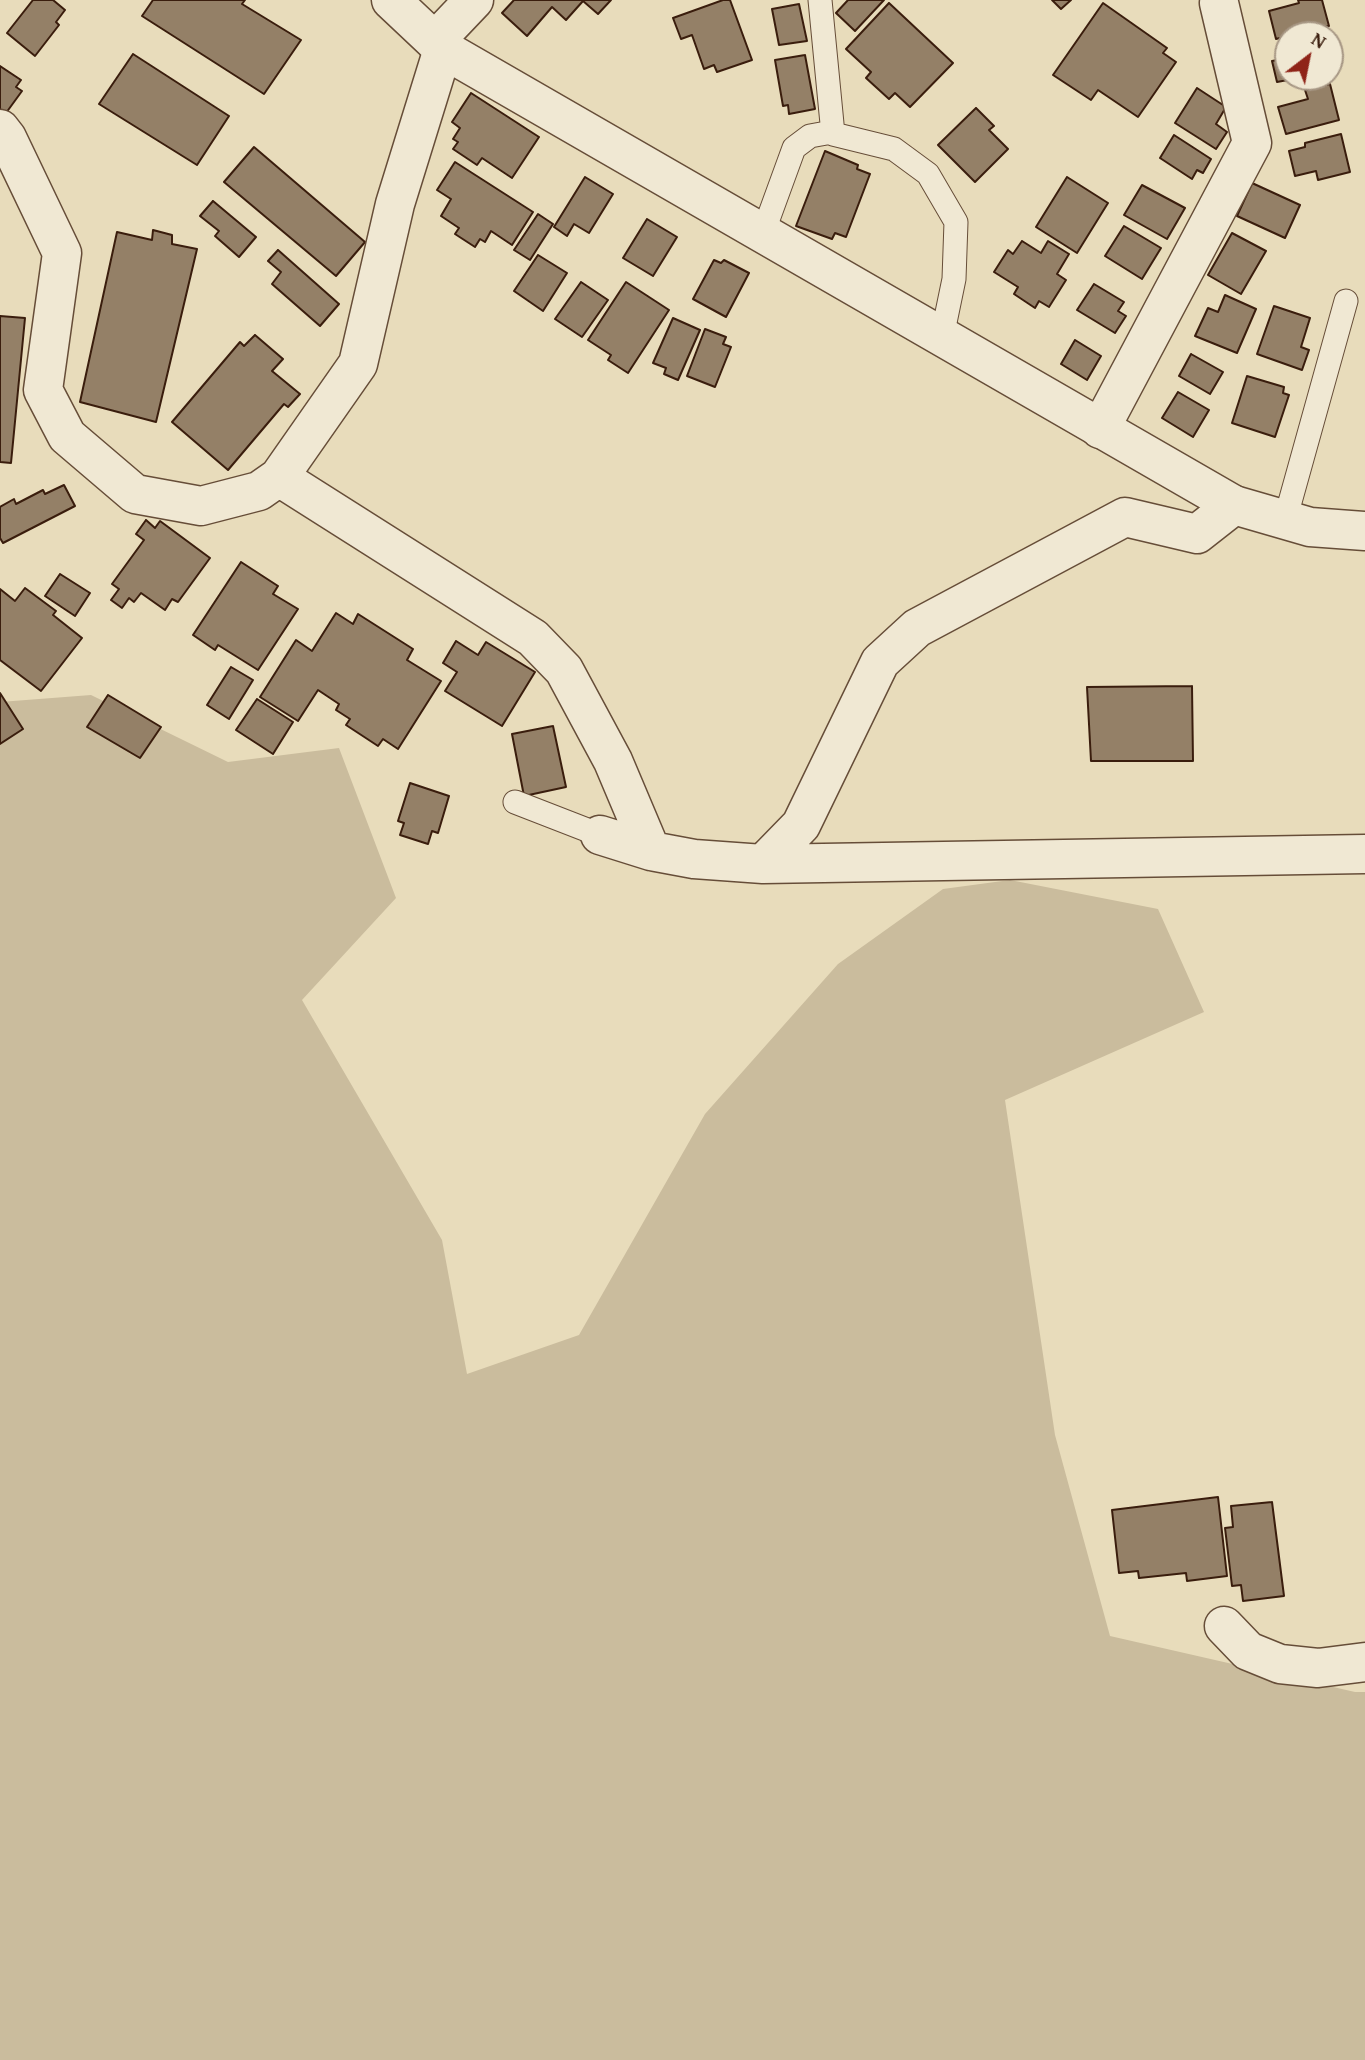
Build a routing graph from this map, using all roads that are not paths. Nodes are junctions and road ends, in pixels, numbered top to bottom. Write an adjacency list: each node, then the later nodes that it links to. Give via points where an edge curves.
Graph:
1 (391, 0): 5 (street)
2 (474, 0): 5 (street)
3 (820, 0): 7 (lane)
4 (1219, 3): 11 (street, via 1252,143)
5 (439, 45): 8 (street); 12 (street, via 395,204 358,364)
6 (0, 129): 12 (street, via 62,253 43,390 67,436 135,494 201,506 259,491)
7 (832, 132): 8 (lane, via 810,136 794,148); 10 (lane, via 903,155 928,174 956,222 954,279)
8 (763, 233): 10 (street)
9 (1346, 301): 14 (lane)
10 (942, 337): 11 (street)
11 (1100, 429): 13 (street)
12 (279, 477): 18 (street, via 533,638 564,670 613,761)
13 (1234, 505): 14 (street); 20 (street, via 1197,534 1125,517 917,628 880,662 801,825)
14 (1285, 520): 15 (street, via 1310,527)
15 (1365, 531)
16 (515, 802): 17 (lane)
17 (600, 835): 18 (street)
18 (651, 850): 20 (street, via 694,859)
19 (1365, 854): 20 (street)
20 (763, 864)
21 (1224, 1626): 22 (street, via 1248,1651 1280,1664 1318,1668)
22 (1365, 1662)

